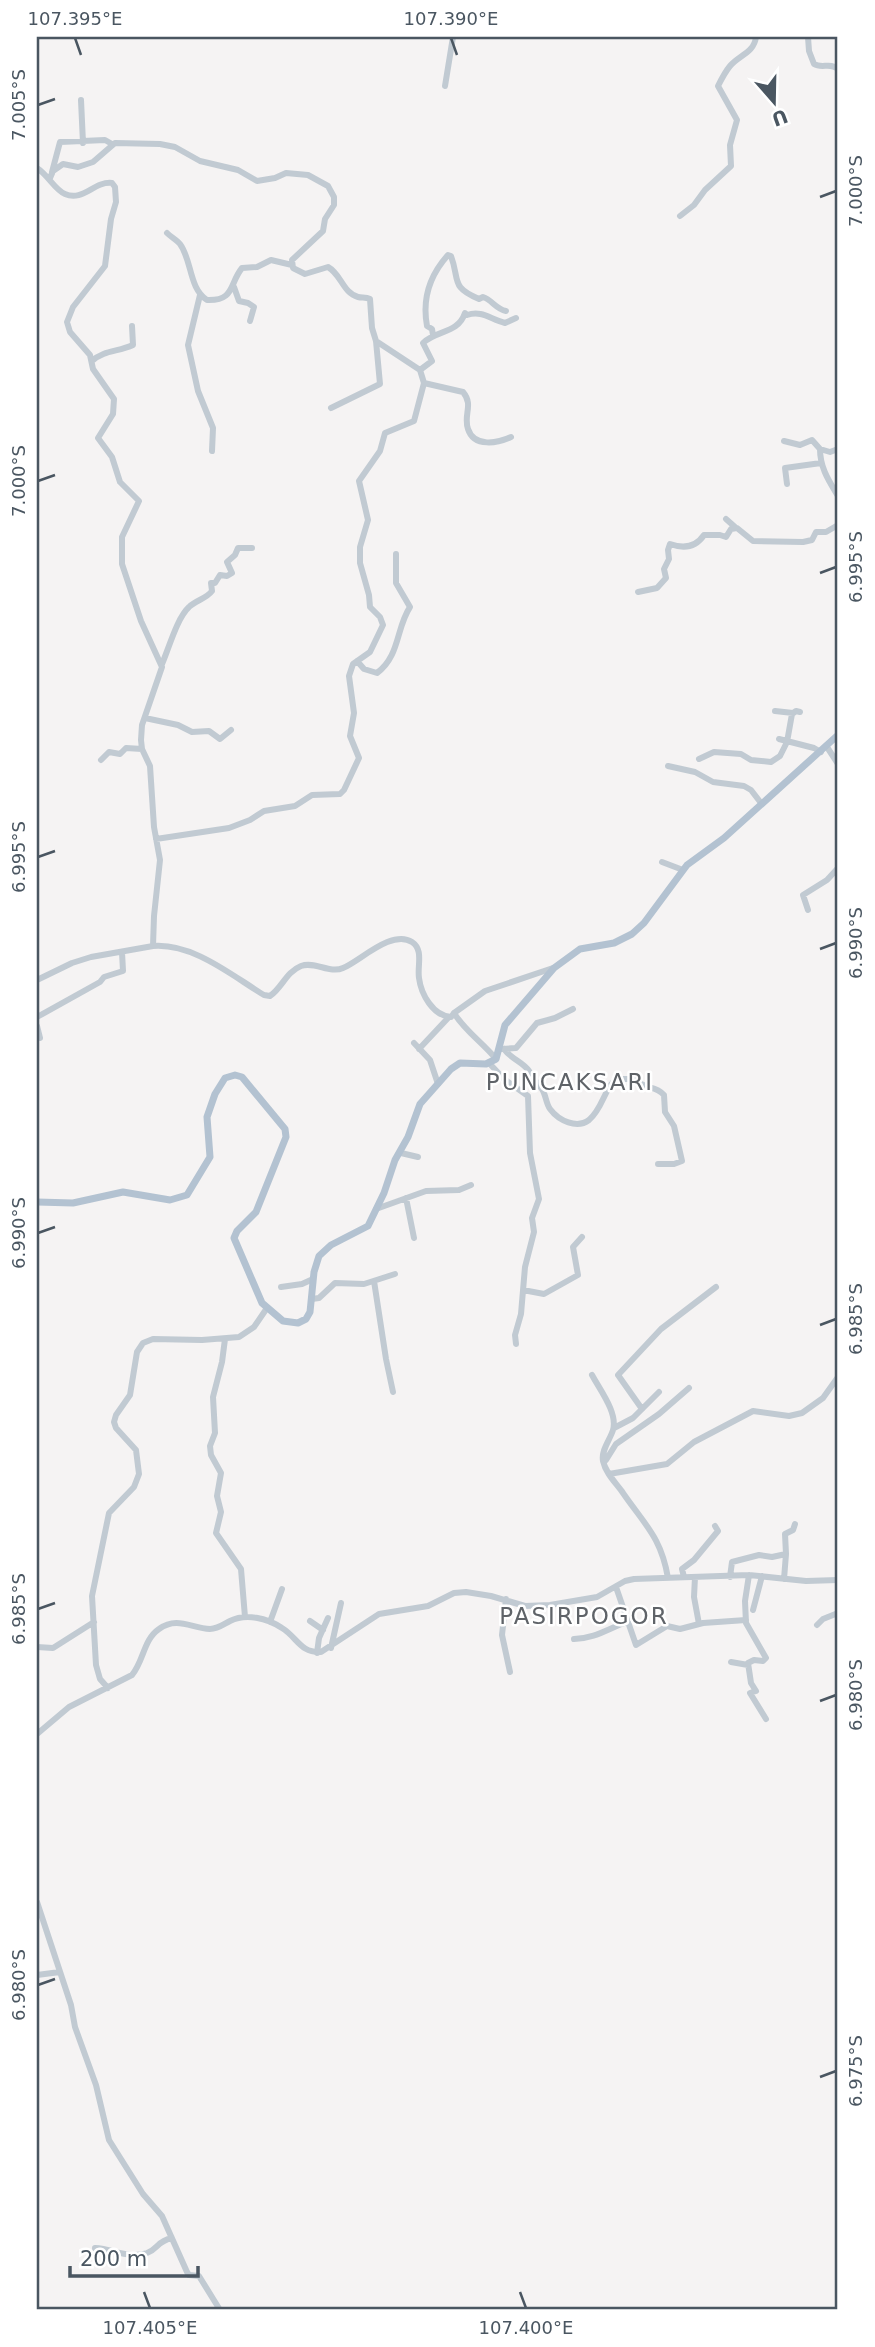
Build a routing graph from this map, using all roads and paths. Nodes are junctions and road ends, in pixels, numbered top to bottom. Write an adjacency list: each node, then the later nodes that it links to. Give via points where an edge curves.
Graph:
1 (453, 37): 5 (street)
2 (756, 37): 11 (street, via 751,49 728,68 718,85 737,120 731,166)
3 (808, 37): 4 (street, via 814,64)
4 (838, 69)
5 (445, 86)
6 (81, 100): 7 (street)
7 (83, 143): 8 (street, via 105,140); 10 (street, via 59,143)
8 (112, 144): 10 (street, via 93,162 63,164); 13 (street, via 168,145 257,181 286,173 321,181 332,192 334,205 321,234)
9 (37, 168): 10 (street)
10 (51, 175): 22 (street, via 55,187 70,195 85,194 103,183 115,187 117,202 105,266 67,319 70,332)
11 (680, 216)
12 (167, 233): 15 (street, via 183,249)
13 (292, 265): 14 (street, via 271,260 244,267); 21 (street, via 306,274 328,267 336,271 346,289 370,299)
14 (234, 285): 15 (street, via 229,294 217,299); 18 (street, via 237,299 254,307)
15 (200, 295): 30 (street, via 187,345 213,428)
16 (506, 311): 20 (street, via 489,299 461,290 448,255 425,298 427,326)
17 (516, 318): 20 (street, via 505,323 483,313 465,313 461,324)
18 (250, 321)
19 (132, 326): 22 (street, via 133,345 103,352)
20 (433, 335): 23 (street, via 422,344 432,361)
21 (376, 341): 23 (street); 25 (street, via 380,384)
22 (92, 361): 41 (street, via 115,402 98,438 112,457 120,482 139,501 122,537 122,564 141,621)
23 (419, 370): 24 (street)
24 (424, 383): 26 (street, via 463,392 469,403 467,428 478,440 494,443); 40 (street, via 416,419 385,433 380,451 359,481 368,520 360,563 370,607 383,625 370,652)
25 (331, 408)
26 (511, 437)
27 (784, 442): 28 (street, via 800,446 812,440)
28 (820, 449): 29 (street); 31 (street)
29 (838, 449)
30 (212, 451)
31 (821, 463): 32 (street, via 785,468); 33 (street)
32 (787, 484)
33 (838, 496)
34 (726, 519): 36 (street)
35 (838, 525): 36 (street, via 803,542 753,541)
36 (737, 528): 39 (street, via 726,537 704,534 690,547 670,544 666,578 657,588)
37 (252, 548): 41 (street, via 238,548 227,562 232,573 219,575 211,583 209,595 182,615)
38 (396, 554): 40 (street, via 396,583 410,607 397,645 377,673 363,670)
39 (638, 592)
40 (357, 661): 55 (street, via 348,681 354,713 350,736 359,758 343,792 312,795 299,805 264,811 229,828)
41 (162, 664): 43 (street)
42 (775, 711): 47 (street, via 797,712)
43 (145, 718): 44 (street, via 192,732 209,731 219,739); 48 (street)
44 (231, 730)
45 (838, 735): 49 (main road)
46 (779, 739): 47 (street)
47 (787, 743): 49 (street); 50 (street, via 771,762 714,752)
48 (142, 749): 51 (street, via 109,752); 55 (street, via 150,766)
49 (824, 749): 52 (street); 54 (main road)
50 (699, 759)
51 (101, 760)
52 (838, 764)
53 (668, 766): 54 (street, via 713,782 744,786)
54 (761, 803): 58 (main road)
55 (156, 839): 60 (street, via 160,866)
56 (662, 862): 58 (street)
57 (838, 868): 59 (street, via 803,895)
58 (683, 870): 62 (main road, via 632,934 614,943 580,949)
59 (808, 910)
60 (153, 946): 61 (street); 65 (street, via 192,954 270,996 300,967 340,969 389,942 410,941 420,955 419,976 427,998 440,1014)
61 (122, 952): 63 (street, via 80,960); 66 (street, via 123,971 104,977)
62 (554, 968): 65 (street, via 485,991); 71 (main road, via 505,1025)
63 (37, 980)
64 (573, 1009): 71 (street, via 537,1023 516,1048)
65 (452, 1015): 70 (street); 72 (street, via 480,1040)
66 (37, 1017)
67 (37, 1026): 68 (street)
68 (40, 1038)
69 (414, 1043): 70 (street)
70 (419, 1049): 73 (street, via 430,1060)
71 (502, 1049): 72 (main road); 76 (street, via 528,1070 551,1110 573,1124 584,1123 595,1114 616,1079 634,1079 643,1088 659,1089 682,1161)
72 (493, 1061): 73 (main road, via 460,1063); 88 (street, via 504,1079 529,1099 530,1153 539,1199)
73 (438, 1084): 74 (main road, via 420,1104)
74 (401, 1153): 75 (street); 80 (main road)
75 (418, 1157)
76 (658, 1164)
77 (471, 1185): 78 (street)
78 (406, 1198): 80 (street); 82 (street)
79 (37, 1202): 90 (main road, via 73,1203 123,1192 170,1200 183,1197 210,1157 207,1117 215,1094 226,1078 242,1077 286,1133 256,1212 234,1238)
80 (376, 1209): 84 (main road, via 365,1229 319,1256)
81 (582, 1237): 88 (street, via 573,1247 578,1275 544,1294)
82 (414, 1238)
83 (395, 1274): 85 (street)
84 (313, 1279): 86 (street); 89 (main road)
85 (374, 1281): 89 (street, via 335,1283 320,1298); 96 (street)
86 (281, 1287)
87 (716, 1287): 98 (street, via 661,1329 618,1375)
88 (523, 1290): 92 (street)
89 (312, 1299): 90 (main road, via 309,1315 298,1323 283,1321)
90 (267, 1308): 91 (street, via 254,1327 239,1337)
91 (225, 1339): 118 (street, via 213,1397 215,1433 210,1446 221,1474 216,1533 241,1569); 122 (street, via 153,1339 137,1352 130,1395 114,1422 136,1450 139,1474 134,1487 108,1513 92,1595)
92 (516, 1344)
93 (592, 1375): 99 (street)
94 (838, 1377): 100 (street, via 823,1398 802,1413 789,1416 752,1411 694,1442 667,1464)
95 (689, 1388): 100 (street, via 616,1444 607,1457)
96 (393, 1392)
97 (659, 1392): 98 (street)
98 (642, 1409): 99 (street)
99 (614, 1428): 100 (street, via 604,1455)
100 (608, 1471): 109 (street, via 655,1535)
101 (795, 1524): 103 (street, via 785,1534)
102 (715, 1526): 106 (street, via 718,1531 713,1539 682,1569)
103 (786, 1554): 108 (street, via 732,1562); 110 (street)
104 (749, 1575): 105 (street); 108 (street); 121 (street)
105 (762, 1576): 110 (street); 116 (street)
106 (684, 1577): 107 (street); 109 (street)
107 (695, 1577): 108 (street); 125 (street)
108 (730, 1577)
109 (668, 1578): 112 (street, via 634,1579)
110 (784, 1578): 111 (street)
111 (838, 1580)
112 (616, 1587): 114 (street, via 597,1597 550,1605 525,1606); 124 (street)
113 (282, 1589): 123 (street)
114 (506, 1599): 130 (street, via 456,1593 428,1606 382,1613); 134 (street, via 502,1635)
115 (341, 1603): 130 (street)
116 (753, 1610)
117 (838, 1613): 126 (street)
118 (245, 1617): 123 (street); 135 (street, via 211,1629 181,1622 164,1626 152,1635 132,1675)
119 (328, 1618): 127 (street)
120 (310, 1620): 127 (street)
121 (746, 1620): 125 (street); 133 (street, via 766,1657)
122 (94, 1622): 129 (street, via 53,1648); 135 (street, via 97,1671)
123 (270, 1622): 131 (street, via 303,1648)
124 (627, 1622): 125 (street, via 636,1645 661,1628); 128 (street, via 593,1638)
125 (699, 1624)
126 (817, 1625)
127 (323, 1630): 131 (street)
128 (573, 1639)
129 (37, 1647)
130 (331, 1647): 131 (street)
131 (317, 1653)
132 (731, 1661): 133 (street)
133 (748, 1665): 136 (street, via 756,1691 750,1693)
134 (510, 1672)
135 (108, 1688): 137 (street, via 69,1707)
136 (766, 1719)
137 (37, 1734)
138 (37, 1902): 139 (street)
139 (60, 1972): 140 (street); 141 (street, via 109,2140)
140 (37, 1975)
141 (172, 2238): 142 (street, via 150,2252 130,2256); 143 (street, via 187,2272 204,2281)
142 (95, 2248)
143 (220, 2310)

